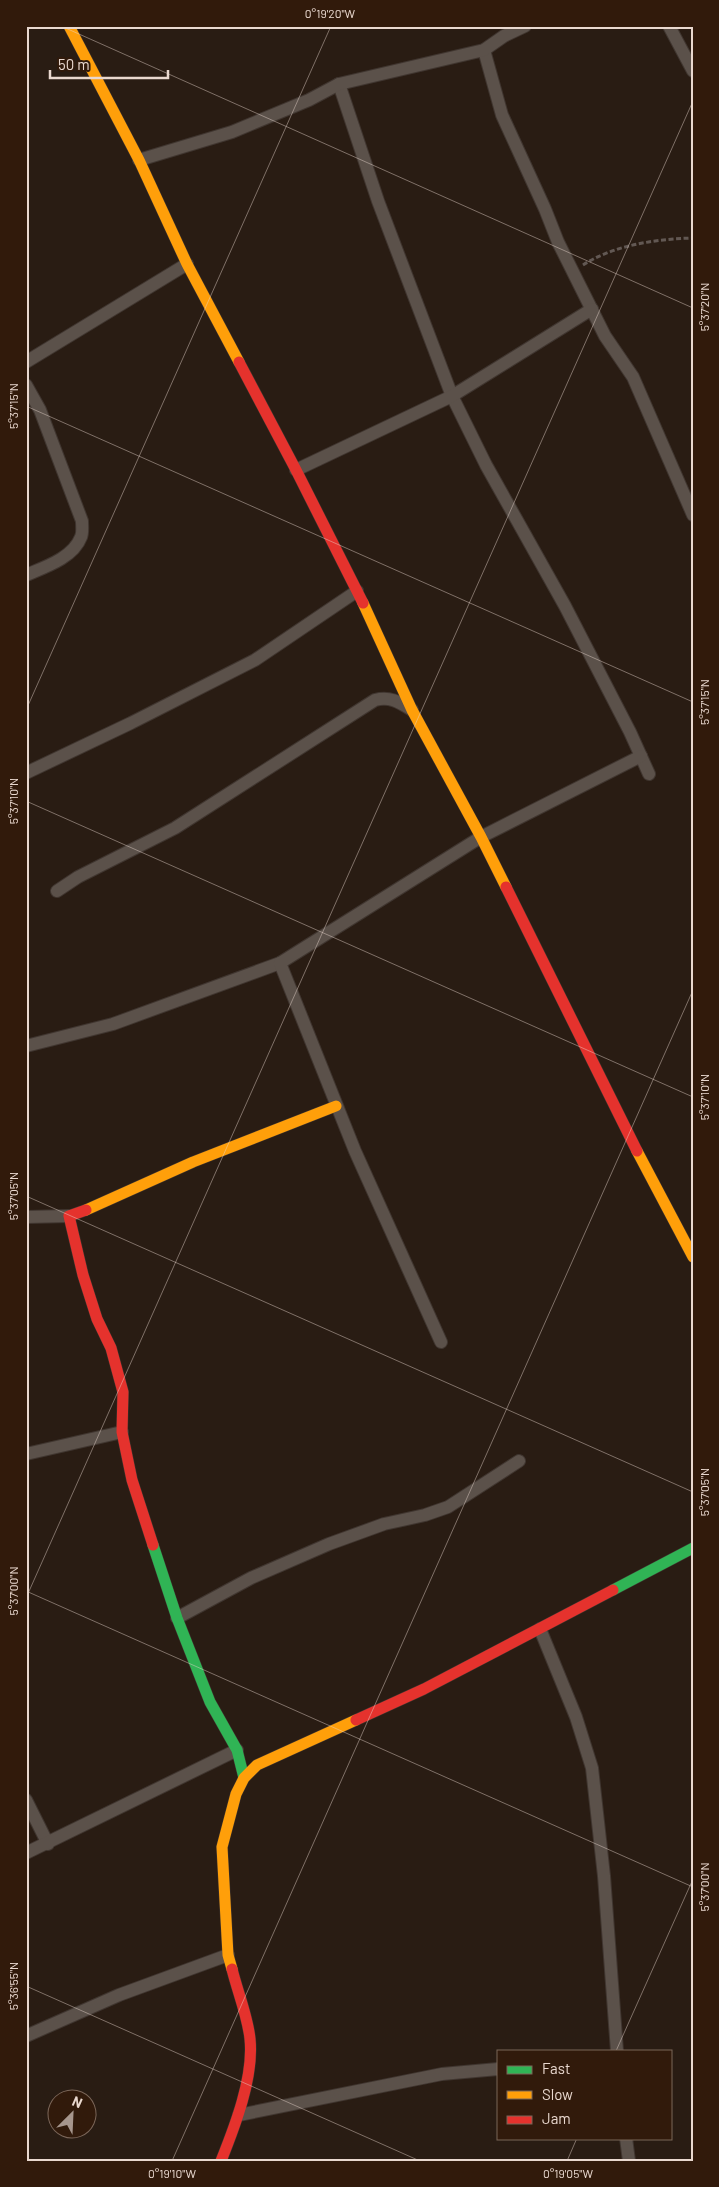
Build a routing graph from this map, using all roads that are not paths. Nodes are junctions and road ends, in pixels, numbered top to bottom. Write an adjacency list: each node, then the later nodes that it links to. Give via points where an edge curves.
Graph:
1 (69, 26): 7 (street)
2 (525, 26): 4 (street)
3 (669, 26): 5 (street)
4 (484, 50): 6 (street); 9 (street, via 502,115 558,242)
5 (693, 71)
6 (339, 84): 7 (street, via 232,132); 12 (street, via 378,201)
7 (139, 160): 8 (street)
8 (187, 264): 10 (street); 13 (street)
9 (592, 309): 12 (street); 14 (street, via 605,336 633,376)
10 (26, 362)
11 (26, 384): 15 (street, via 37,404 82,521 81,537 72,550 50,565)
12 (452, 396): 13 (street); 18 (street)
13 (296, 470): 16 (street)
14 (693, 515)
15 (26, 575)
16 (356, 591): 17 (street); 19 (street, via 255,660)
17 (412, 710): 21 (street); 22 (street, via 386,698 375,700 175,828)
18 (641, 756): 20 (street); 21 (street)
19 (26, 773)
20 (649, 774)
21 (481, 837): 23 (street); 28 (street, via 602,1083)
22 (57, 890)
23 (280, 963): 24 (street, via 112,1024); 25 (street)
24 (26, 1046)
25 (336, 1106): 26 (street, via 193,1162 101,1205); 29 (street)
26 (69, 1216): 27 (street); 30 (street, via 83,1275 123,1392)
27 (26, 1217)
28 (693, 1256)
29 (441, 1342)
30 (122, 1432): 31 (street); 34 (street, via 132,1480)
31 (26, 1454)
32 (519, 1460): 34 (street, via 448,1507 384,1524 329,1544 251,1578)
33 (693, 1548): 35 (street)
34 (177, 1618): 36 (street, via 210,1702)
35 (540, 1630): 37 (street, via 424,1689 257,1765); 43 (street, via 576,1717 592,1768)
36 (237, 1750): 37 (street); 39 (street)
37 (244, 1778): 41 (street, via 236,1794 222,1848)
38 (26, 1800): 39 (street)
39 (48, 1844): 40 (street)
40 (26, 1853)
41 (228, 1955): 42 (street, via 119,1995); 45 (street, via 250,2039)
42 (26, 2036)
43 (617, 2050)
44 (497, 2069): 45 (street, via 442,2074)
45 (239, 2115): 47 (street)
46 (626, 2140): 48 (street)
47 (222, 2161)
48 (629, 2161)

